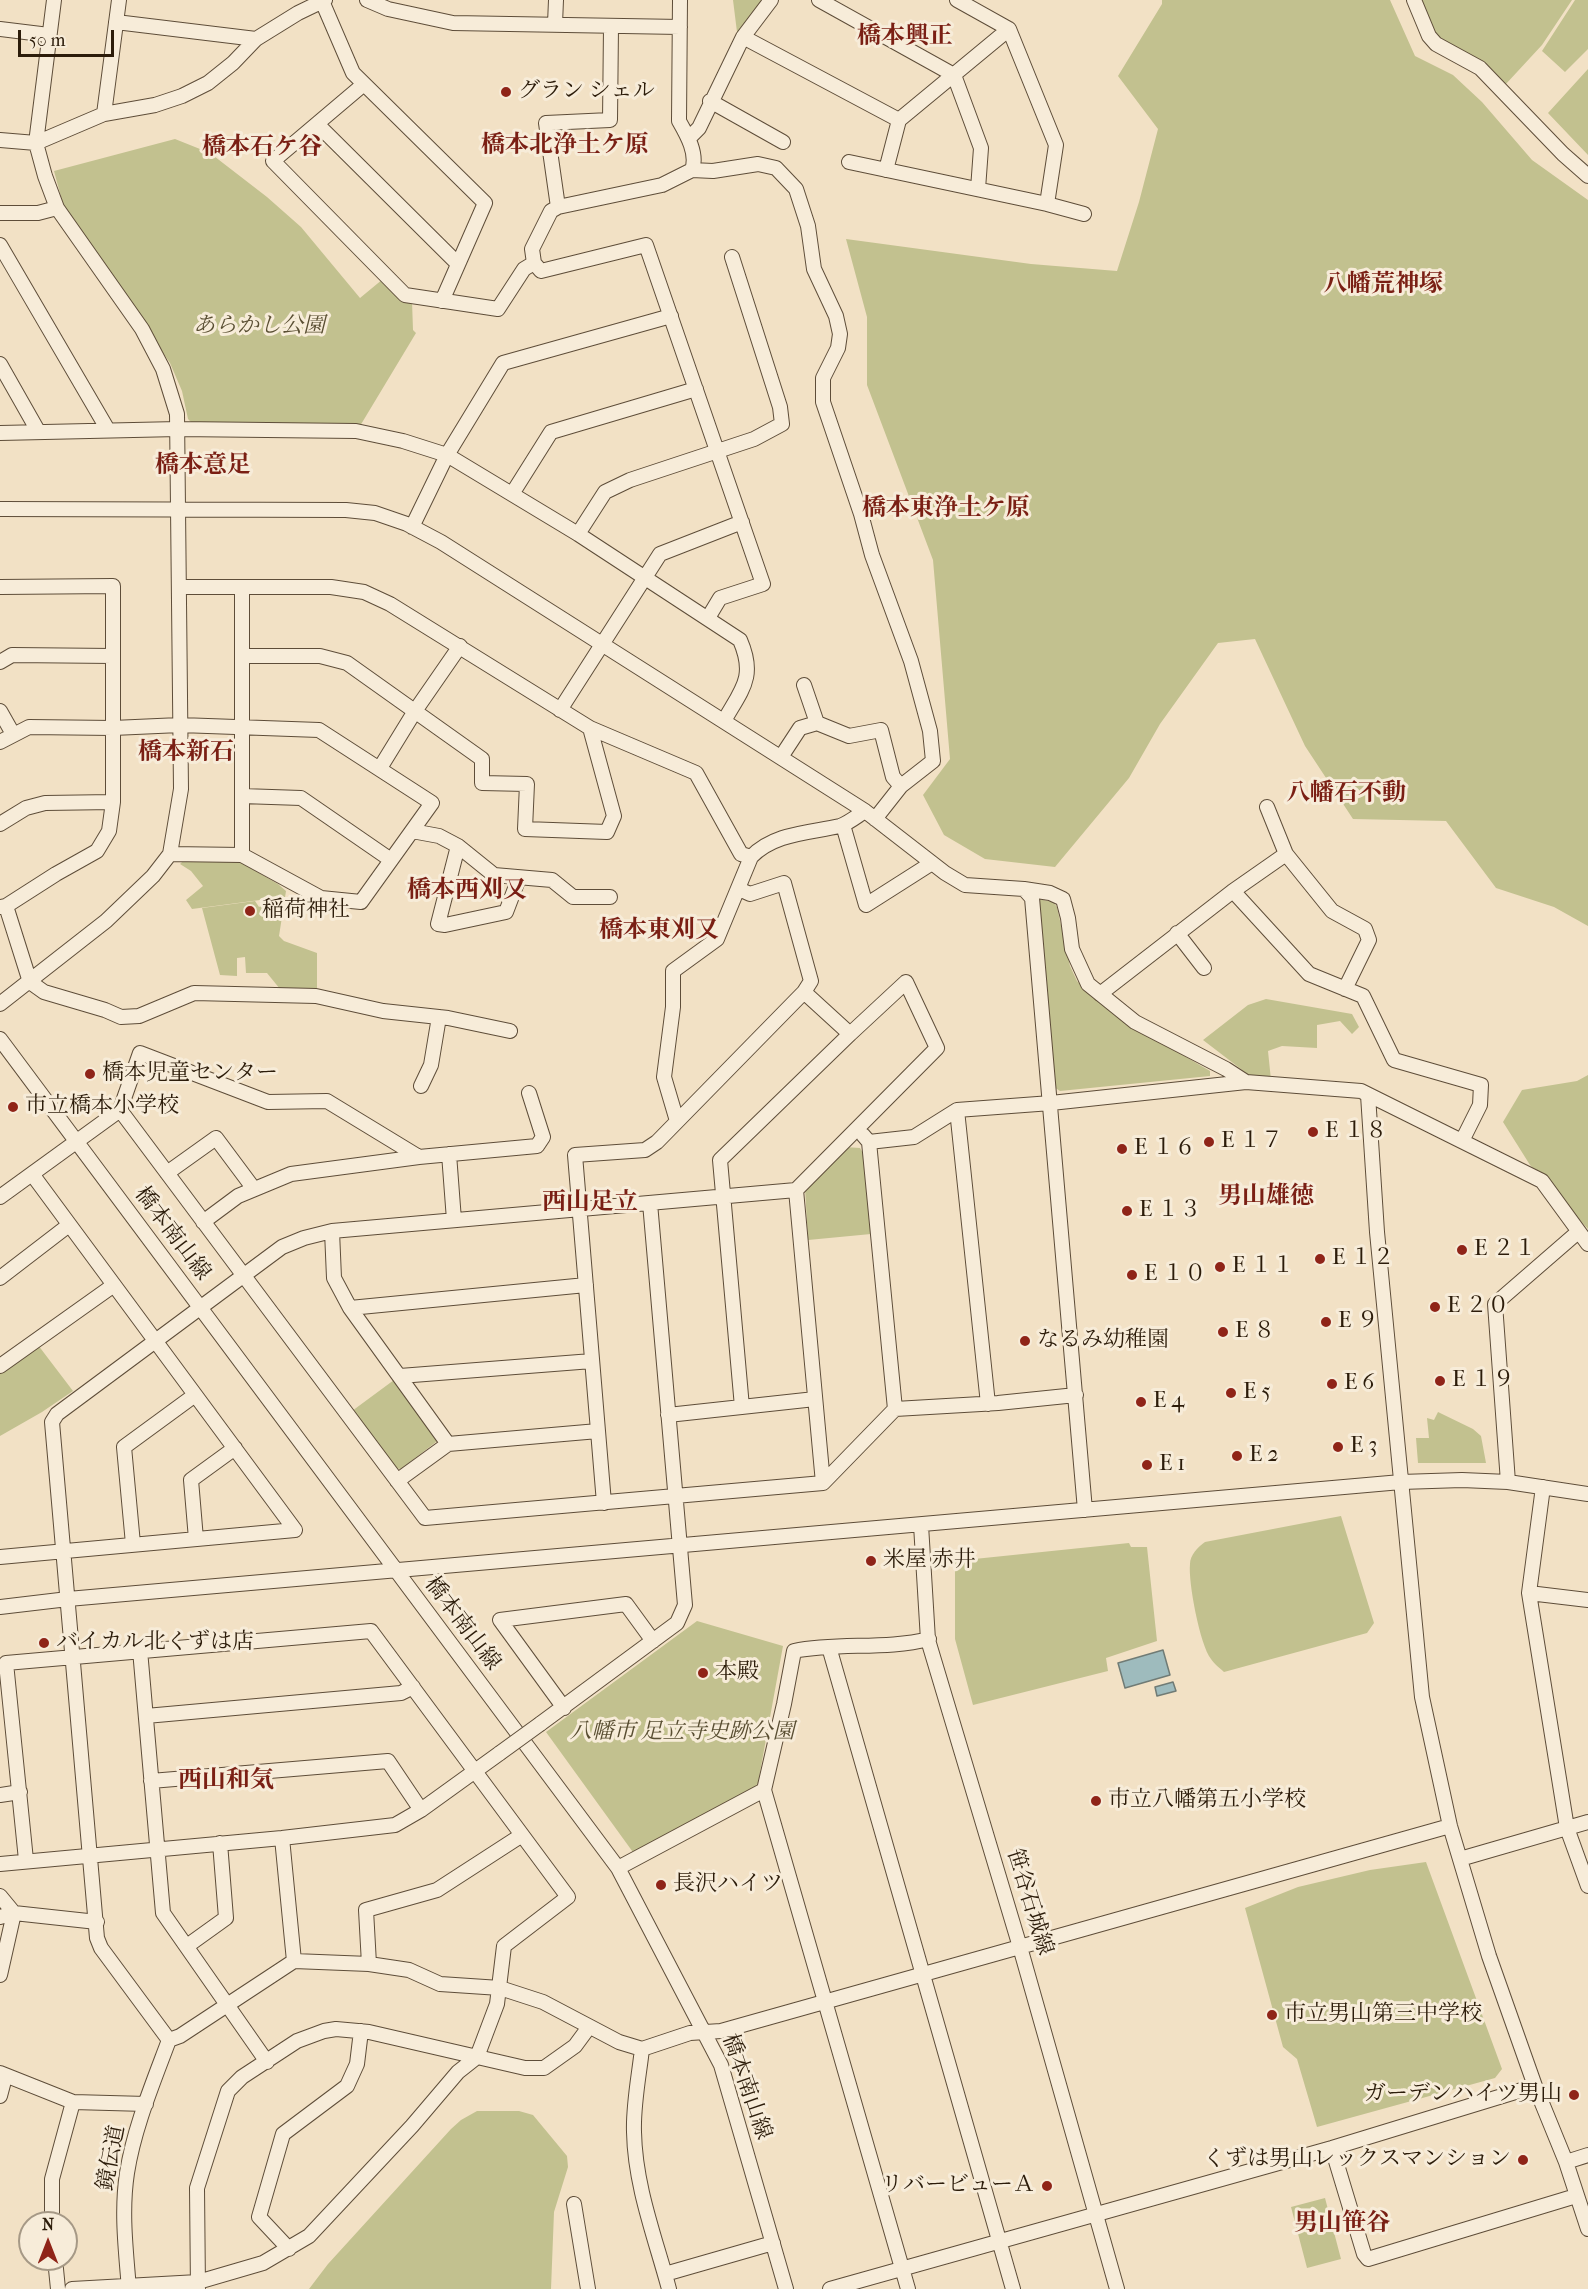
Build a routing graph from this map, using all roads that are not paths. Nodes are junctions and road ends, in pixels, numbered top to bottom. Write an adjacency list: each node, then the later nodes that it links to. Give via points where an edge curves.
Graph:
1 (54, 0): 17 (street)
2 (119, 0): 11 (street)
3 (367, 0): 12 (street, via 388,9 453,23)
4 (556, 0): 12 (street)
5 (680, 0): 14 (street)
6 (771, 0): 18 (street)
7 (819, 0): 20 (street)
8 (957, 0): 16 (street)
9 (1414, 0): 33 (street, via 1436,44 1480,68)
10 (323, 1): 19 (street); 21 (street, via 353,73)
11 (116, 22): 19 (street); 23 (street)
12 (555, 24): 13 (street)
13 (611, 27): 14 (street); 36 (street, via 610,120 546,123)
14 (680, 27): 26 (street, via 679,121)
15 (0, 29): 17 (street)
16 (1009, 29): 20 (street); 35 (street, via 1056,145)
17 (49, 35): 29 (street)
18 (743, 37): 22 (street); 24 (street)
19 (256, 39): 23 (street, via 208,84 155,105)
20 (954, 75): 24 (street); 34 (street, via 981,148)
21 (364, 84): 25 (street); 43 (street, via 485,203)
22 (710, 101): 26 (street, via 699,128); 28 (street)
23 (104, 114): 29 (street)
24 (899, 120): 32 (street)
25 (317, 124): 43 (street); 44 (street, via 273,161 405,295)
26 (689, 138): 31 (street)
27 (0, 140): 29 (street)
28 (783, 142)
29 (36, 143): 37 (street)
30 (849, 162): 32 (street)
31 (692, 170): 36 (street, via 662,184); 84 (street, via 758,164 776,168 796,189 808,225 814,269 840,334 838,348 823,378 823,402 911,661 930,731 933,761)
32 (886, 170): 34 (street)
33 (1588, 176)
34 (978, 189): 35 (street)
35 (1047, 204): 39 (street)
36 (558, 207): 42 (street, via 532,249)
37 (57, 208): 38 (street, via 38,213); 48 (street, via 142,329 163,369)
38 (0, 213)
39 (1084, 214)
40 (0, 245): 49 (street)
41 (732, 257): 52 (street, via 782,424 754,440)
42 (534, 263): 44 (street, via 524,269 498,309); 45 (street, via 542,271 646,245)
43 (458, 264): 44 (street)
44 (442, 301)
45 (671, 316): 47 (street); 53 (street, via 502,363)
46 (0, 364): 50 (street)
47 (696, 389): 52 (street); 54 (street, via 551,432)
48 (178, 429): 49 (street); 53 (street, via 356,431); 56 (street)
49 (108, 430): 50 (street)
50 (38, 431): 51 (street)
51 (0, 432)
52 (717, 450): 57 (street); 59 (street, via 605,492)
53 (447, 455): 54 (street); 58 (street)
54 (512, 494): 59 (street)
55 (0, 508): 56 (street)
56 (178, 509): 58 (street, via 346,510 375,513); 63 (street)
57 (742, 522): 60 (street, via 660,554); 64 (street, via 763,584 720,598)
58 (412, 527): 65 (street)
59 (578, 534): 60 (street)
60 (644, 577): 64 (street); 65 (street)
61 (0, 587): 67 (street, via 113,586)
62 (242, 587): 63 (street); 66 (street, via 331,587 364,592); 68 (street)
63 (179, 588): 76 (street)
64 (708, 618): 74 (street, via 740,640 748,657 744,686)
65 (601, 643): 71 (street); 74 (street)
66 (460, 646): 71 (street); 73 (street)
67 (113, 656): 69 (street, via 12,655); 78 (street)
68 (242, 656): 73 (street, via 320,656 347,663); 77 (street)
69 (0, 662)
70 (804, 685): 75 (street)
71 (560, 710): 79 (street)
72 (0, 711): 80 (street)
73 (415, 711): 79 (street, via 482,759 482,783 527,784 525,829 607,832 614,816); 83 (street)
74 (724, 721): 82 (street)
75 (817, 723): 82 (street, via 800,728); 84 (street, via 849,736 881,730 893,777)
76 (180, 725): 77 (street); 78 (street); 93 (street, via 181,789)
77 (242, 727): 83 (street, via 319,730); 85 (street)
78 (113, 728): 80 (street, via 29,726); 86 (street)
79 (590, 728): 96 (street, via 696,773 741,854)
80 (14, 734): 81 (street)
81 (0, 742)
82 (781, 758): 88 (street)
83 (380, 768): 91 (street, via 432,803)
84 (901, 786): 88 (street)
85 (242, 796): 95 (street); 97 (street, via 301,798)
86 (113, 802): 89 (street, via 45,803 26,808); 104 (street, via 109,831 97,851)
87 (1267, 807): 94 (street)
88 (870, 815): 90 (street); 98 (street)
89 (0, 824)
90 (843, 825): 96 (street, via 771,842); 98 (street, via 866,906)
91 (412, 831): 92 (street, via 439,836); 97 (street)
92 (458, 846): 99 (street, via 494,875); 99 (street, via 438,924 506,912)
93 (170, 854): 95 (street); 107 (street, via 106,921)
94 (1286, 854): 102 (street); 108 (street, via 1332,911 1365,929 1369,940)
95 (242, 855): 97 (street, via 321,898 361,903)
96 (751, 857): 100 (street)
97 (391, 860)
98 (932, 862): 101 (street, via 965,885)
99 (519, 878): 103 (street, via 552,880 573,897)
100 (739, 889): 109 (street, via 750,894 784,883 811,981); 123 (street, via 717,939 673,971 673,1007 664,1077)
101 (1024, 889): 110 (street, via 1063,899 1072,950 1088,984); 120 (street, via 1032,898)
102 (1233, 891): 105 (street); 108 (street, via 1309,974)
103 (610, 897)
104 (3, 907): 107 (street)
105 (1177, 933): 106 (street); 110 (street)
106 (1204, 968)
107 (30, 982): 111 (street); 112 (street, via 44,992 121,1017 139,1016 194,993 316,996 383,1011)
108 (1345, 988): 125 (street, via 1363,996 1394,1060 1481,1085 1480,1105)
109 (804, 992): 114 (street); 123 (street)
110 (1100, 994): 116 (street, via 1135,1022)
111 (0, 1004)
112 (439, 1017): 113 (street); 117 (street, via 431,1065)
113 (510, 1031)
114 (850, 1034): 124 (street, via 906,982 938,1048); 134 (street, via 720,1160)
115 (0, 1039): 126 (street, 橋本南山線)
116 (1246, 1082): 119 (street, via 1361,1091); 120 (street)
117 (422, 1086)
118 (529, 1093): 128 (street, via 543,1137 537,1146)
119 (1368, 1095): 125 (street); 165 (street)
120 (1051, 1103): 122 (street); 155 (street)
121 (120, 1110): 126 (street); 129 (street, via 140,1053 268,1102 327,1101); 130 (street)
122 (957, 1110): 127 (street, via 914,1137); 157 (street)
123 (677, 1120): 137 (street, via 645,1150 575,1155)
124 (858, 1128): 127 (street); 133 (street)
125 (1462, 1141): 142 (street, via 1542,1181)
126 (77, 1142): 131 (street); 148 (street, 橋本南山線)
127 (869, 1142): 159 (street)
128 (449, 1154): 129 (street); 138 (street)
129 (419, 1157): 132 (street, via 291,1174)
130 (167, 1173): 132 (street, via 216,1138); 139 (street)
131 (32, 1174): 135 (street); 140 (street)
132 (254, 1189): 139 (street)
133 (796, 1190): 134 (street); 156 (street)
134 (723, 1196): 136 (street); 158 (street)
135 (0, 1197)
136 (650, 1203): 137 (street); 160 (street)
137 (580, 1209): 138 (street); 147 (street)
138 (454, 1220): 141 (street)
139 (203, 1222): 144 (street)
140 (69, 1225): 145 (street); 146 (street)
141 (332, 1231): 144 (street, via 282,1247); 149 (street, via 334,1278)
142 (1578, 1232): 143 (street); 166 (street, via 1495,1304)
143 (1588, 1244)
144 (242, 1275): 148 (street); 164 (street)
145 (0, 1278)
146 (114, 1285): 150 (street); 152 (street)
147 (586, 1285): 149 (street); 151 (street)
148 (200, 1307): 150 (street); 179 (street, 橋本南山線)
149 (350, 1308): 153 (street)
150 (154, 1340): 154 (street); 177 (street, via 57,1414 52,1422)
151 (592, 1361): 153 (street); 161 (street)
152 (0, 1366)
153 (400, 1376): 162 (street)
154 (195, 1395): 163 (street); 175 (street, via 124,1447)
155 (1076, 1395): 157 (street); 172 (street)
156 (816, 1399): 158 (street); 167 (street)
157 (988, 1404): 159 (street)
158 (742, 1407): 160 (street)
159 (895, 1409): 167 (street)
160 (668, 1415): 170 (street)
161 (598, 1431): 162 (street); 171 (street)
162 (448, 1444): 164 (street)
163 (234, 1448): 174 (street, via 191,1480); 174 (street, via 295,1530)
164 (397, 1481): 171 (street, via 425,1518)
165 (1401, 1482): 166 (street); 172 (street); 201 (street, via 1422,1697)
166 (1508, 1482): 168 (street)
167 (823, 1483): 170 (street)
168 (1544, 1487): 169 (street); 180 (street)
169 (1588, 1494)
170 (675, 1497): 171 (street); 176 (street)
171 (604, 1503)
172 (1086, 1510): 173 (street)
173 (921, 1525): 176 (street); 184 (street, 笹谷石城線)
174 (196, 1539): 175 (street)
175 (133, 1544): 177 (street)
176 (679, 1546): 179 (street); 185 (street, via 685,1605 677,1623)
177 (63, 1550): 178 (street); 181 (street)
178 (0, 1557)
179 (396, 1570): 181 (street); 211 (street, 橋本南山線)
180 (1529, 1593): 182 (street); 202 (street)
181 (68, 1599): 183 (street); 188 (street)
182 (1588, 1600)
183 (0, 1607)
184 (929, 1639): 186 (street, via 908,1644); 218 (street, 笹谷石城線)
185 (653, 1641): 191 (street); 191 (street, via 626,1604 500,1620)
186 (828, 1647): 196 (street, via 794,1652); 221 (street)
187 (140, 1650): 188 (street); 190 (street, via 371,1630); 192 (street)
188 (73, 1656): 189 (street); 207 (street)
189 (3, 1663): 193 (street)
190 (413, 1687): 192 (street, via 401,1693); 194 (street)
191 (564, 1708): 194 (street, bridge)
192 (146, 1716): 195 (street)
193 (7, 1731): 197 (street)
194 (474, 1770): 199 (street); 203 (street)
195 (152, 1781): 199 (street, via 388,1761); 206 (street)
196 (764, 1790): 211 (street); 224 (street)
197 (20, 1792): 198 (street); 209 (street)
198 (0, 1795)
199 (421, 1810): 204 (street, via 395,1825)
200 (1588, 1822): 202 (street)
201 (1450, 1826): 208 (street); 218 (street)
202 (1567, 1828): 208 (street); 212 (street)
203 (522, 1835): 220 (street, via 437,1890 366,1910); 223 (street, via 568,1897 504,1946)
204 (282, 1838): 205 (street); 219 (street)
205 (220, 1843): 206 (street); 217 (street, via 226,1918)
206 (157, 1848): 207 (street); 217 (street, via 163,1913)
207 (91, 1855): 209 (street); 216 (street)
208 (1460, 1859): 234 (street)
209 (26, 1860): 210 (street)
210 (0, 1864)
211 (618, 1868): 228 (street, 橋本南山線)
212 (1588, 1886)
213 (0, 1896): 214 (street)
214 (14, 1914): 215 (street); 216 (street); 222 (street)
215 (0, 1917)
216 (97, 1922): 229 (street, via 101,1948)
217 (187, 1946): 225 (street)
218 (1020, 1947): 221 (street); 244 (street, 笹谷石城線)
219 (294, 1961): 220 (street); 225 (street)
220 (369, 1964): 223 (street, via 410,1970 440,1984)
221 (922, 1974): 224 (street); 246 (street)
222 (0, 1975)
223 (500, 1988): 226 (street, via 543,2002); 231 (street)
224 (825, 2001): 228 (street, via 721,2031); 249 (street)
225 (228, 2004): 229 (street, via 180,2037); 232 (street)
226 (589, 2027): 230 (street); 231 (street, via 575,2046 544,2068 525,2068)
227 (361, 2031): 231 (street); 232 (street, via 324,2031 297,2041); 248 (street, via 357,2064 347,2086 283,2134 259,2217)
228 (705, 2032): 230 (street); 247 (street, 橋本南山線, via 721,2065)
229 (169, 2040): 237 (street, 鏡伝道)
230 (642, 2049): 251 (street, via 635,2142 643,2203)
231 (477, 2057): 248 (street, via 458,2072 309,2235)
232 (267, 2062): 252 (street, via 228,2091 197,2188)
233 (2, 2075): 235 (street); 236 (street)
234 (1535, 2086): 238 (street); 240 (street)
235 (0, 2096)
236 (73, 2102): 237 (street); 243 (street, via 52,2178)
237 (146, 2104): 253 (street, 鏡伝道, via 128,2172 124,2212)
238 (1332, 2148): 241 (street, via 1368,2259); 244 (street)
239 (1588, 2155): 240 (street)
240 (1566, 2162): 241 (street)
241 (1576, 2196): 245 (street)
242 (574, 2204): 256 (street)
243 (52, 2211)
244 (1095, 2213): 246 (street); 262 (street, 笹谷石城線)
245 (1588, 2229)
246 (999, 2240): 249 (street); 261 (street)
247 (773, 2243): 251 (street); 258 (street, 橋本南山線)
248 (290, 2249): 252 (street)
249 (902, 2268): 259 (street); 260 (street)
250 (56, 2271): 254 (street)
251 (665, 2274): 257 (street)
252 (198, 2286): 253 (street)
253 (129, 2287): 255 (street)
254 (58, 2289)
255 (72, 2289)
256 (588, 2289)
257 (669, 2289)
258 (786, 2289)
259 (830, 2289)
260 (908, 2289)
261 (1013, 2289)
262 (1118, 2289)

